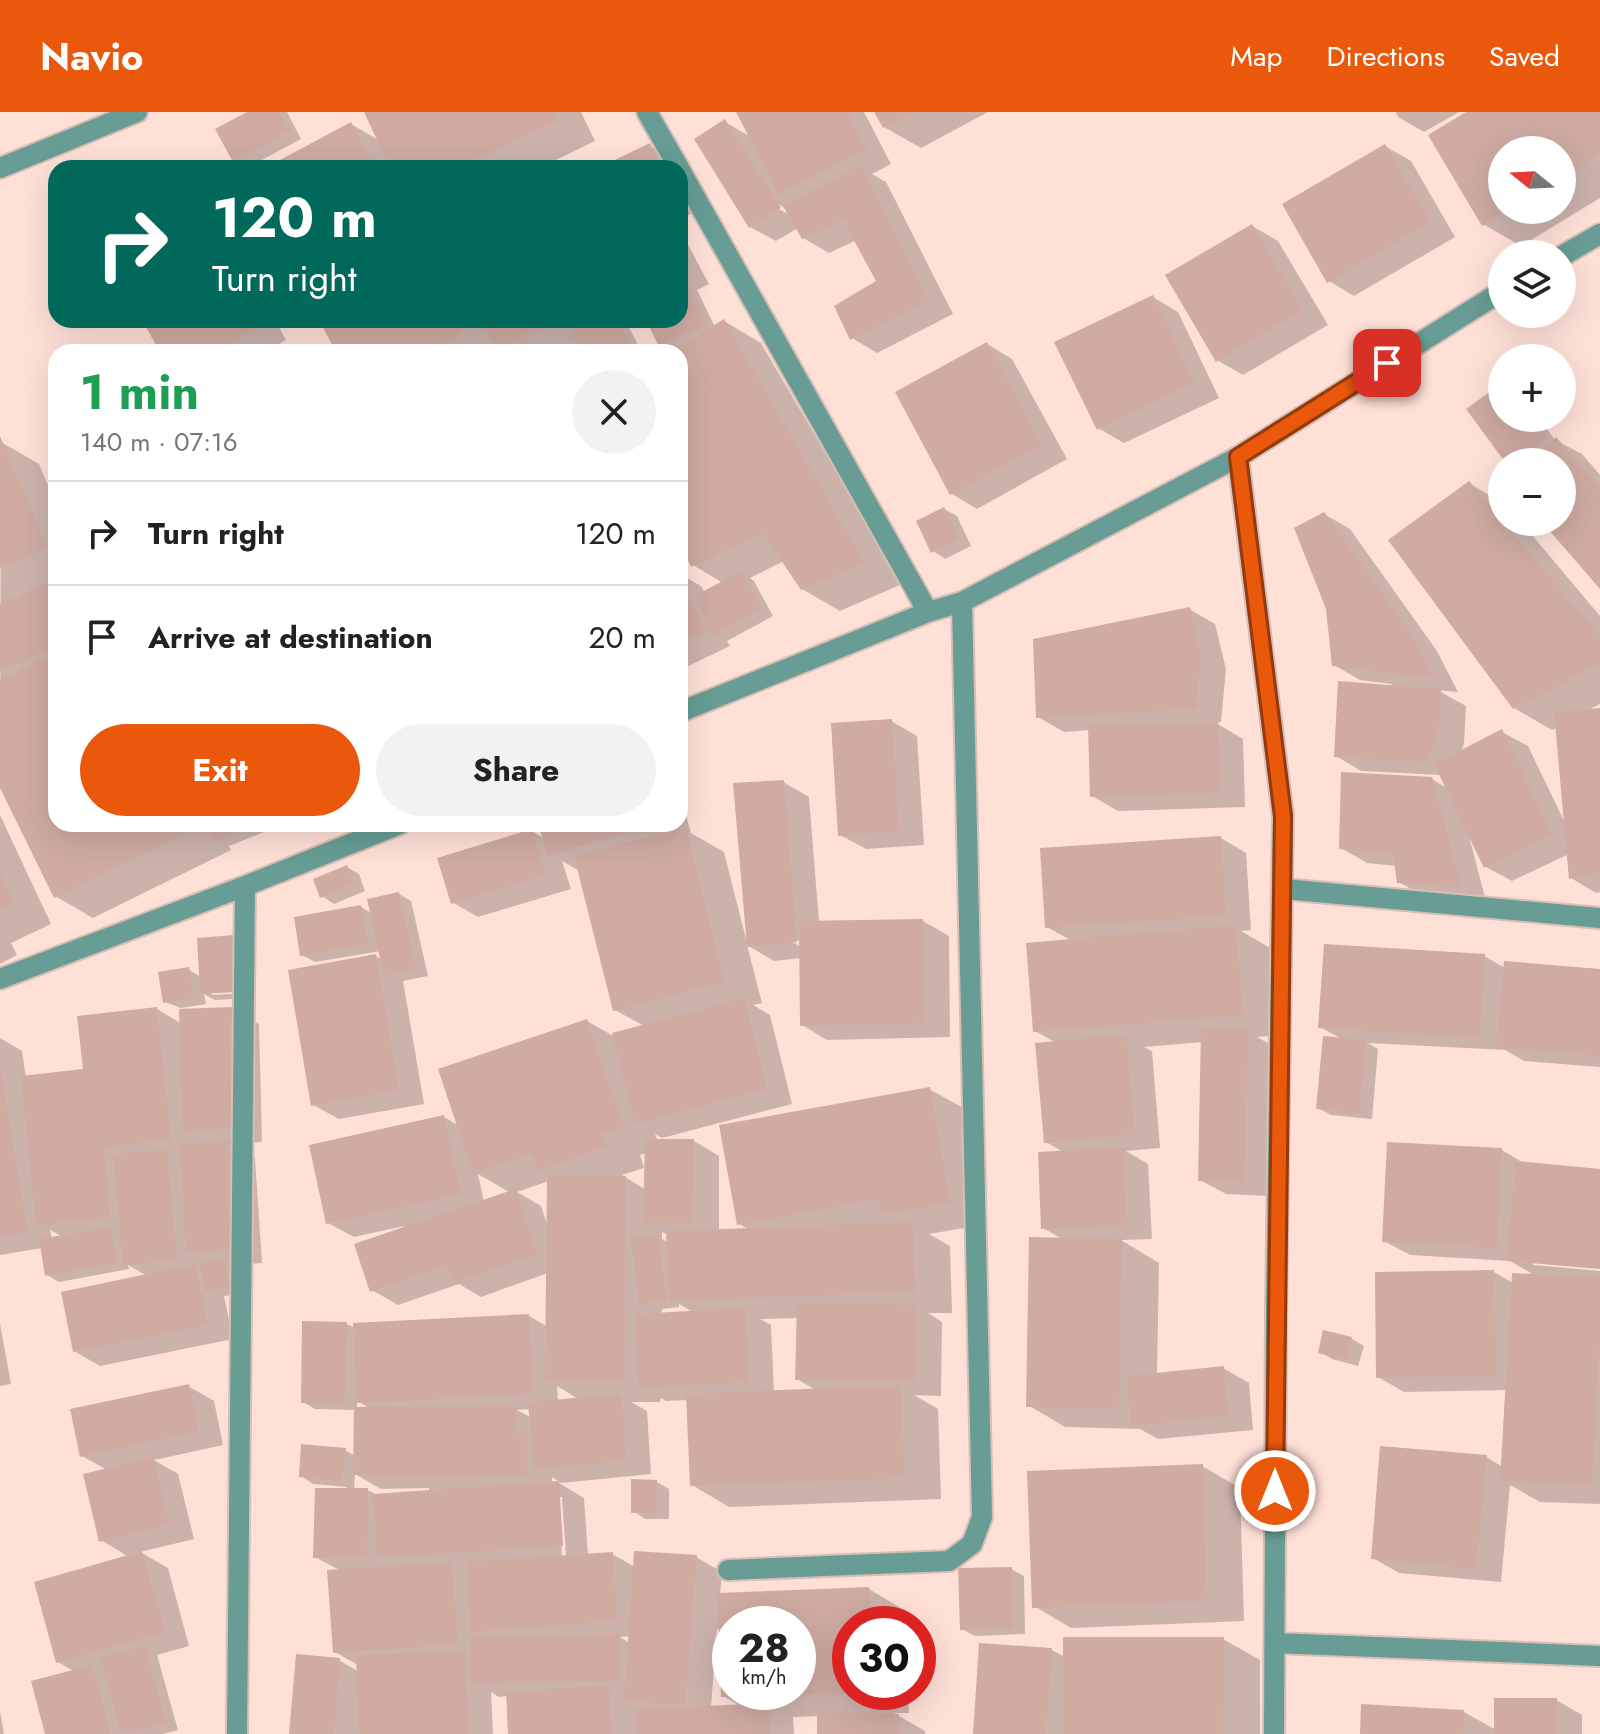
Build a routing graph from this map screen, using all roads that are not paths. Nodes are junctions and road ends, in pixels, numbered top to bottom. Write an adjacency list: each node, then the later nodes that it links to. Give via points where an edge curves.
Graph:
1 (137, 112): 4 (street)
2 (647, 112): 3 (street)
3 (674, 160)
4 (0, 168)
5 (688, 185): 11 (street)
6 (1600, 234): 7 (street)
7 (1576, 248)
8 (1488, 300): 9 (street)
9 (1238, 457): 10 (street); 15 (street, via 1283,816)
10 (962, 602): 11 (street); 18 (street, via 982,1517 972,1544 949,1561)
11 (928, 612): 12 (street)
12 (688, 709)
13 (380, 832): 14 (street)
14 (245, 886): 17 (street); 21 (street)
15 (1284, 889): 16 (street); 19 (street)
16 (1600, 918)
17 (0, 979)
18 (728, 1570)
19 (1275, 1643): 20 (street); 22 (street)
20 (1600, 1656)
21 (237, 1734)
22 (1274, 1734)

